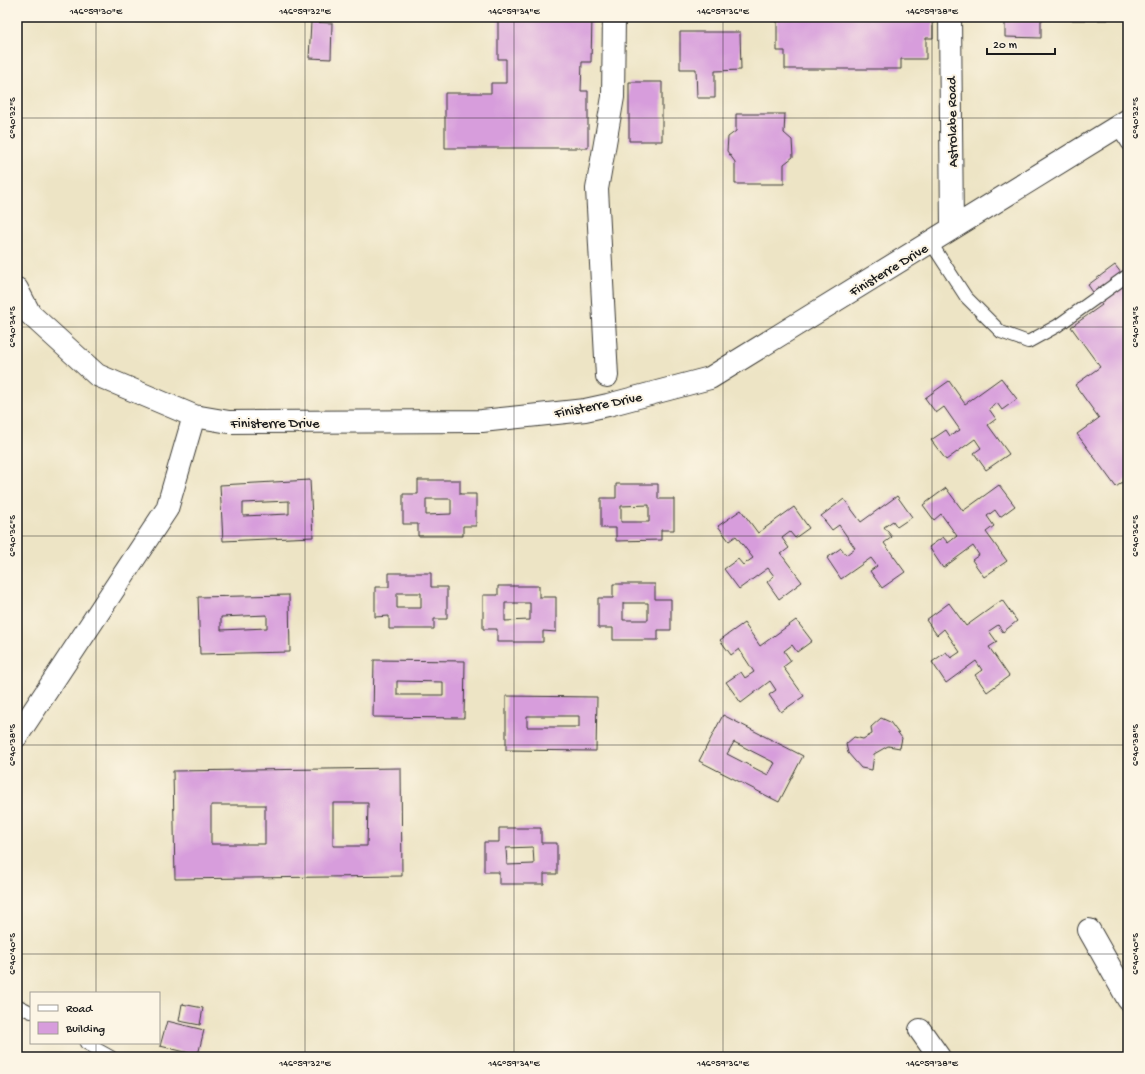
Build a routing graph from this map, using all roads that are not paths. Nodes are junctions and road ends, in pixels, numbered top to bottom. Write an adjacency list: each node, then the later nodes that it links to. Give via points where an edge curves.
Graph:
1 (614, 17): 8 (street, via 612,97 597,189)
2 (950, 17): 4 (street, Astrolabe Road)
3 (1124, 130): 4 (street, Finisterre Drive)
4 (952, 228): 5 (street, Finisterre Drive)
5 (931, 243): 6 (lane, via 966,297 1001,332 1028,342 1058,326); 9 (street, Finisterre Drive, via 710,378 608,405 585,410 482,420 229,422)
6 (1128, 275)
7 (17, 289): 9 (street, Finisterre Drive, via 30,314 97,375)
8 (606, 376)
9 (194, 416): 10 (street, via 167,509)
10 (17, 736)
11 (1089, 930): 12 (street)
12 (1128, 999)
13 (17, 1004): 14 (lane)
14 (30, 1011)
15 (920, 1030): 18 (street)
16 (88, 1044): 17 (lane)
17 (111, 1057)
18 (939, 1057)

